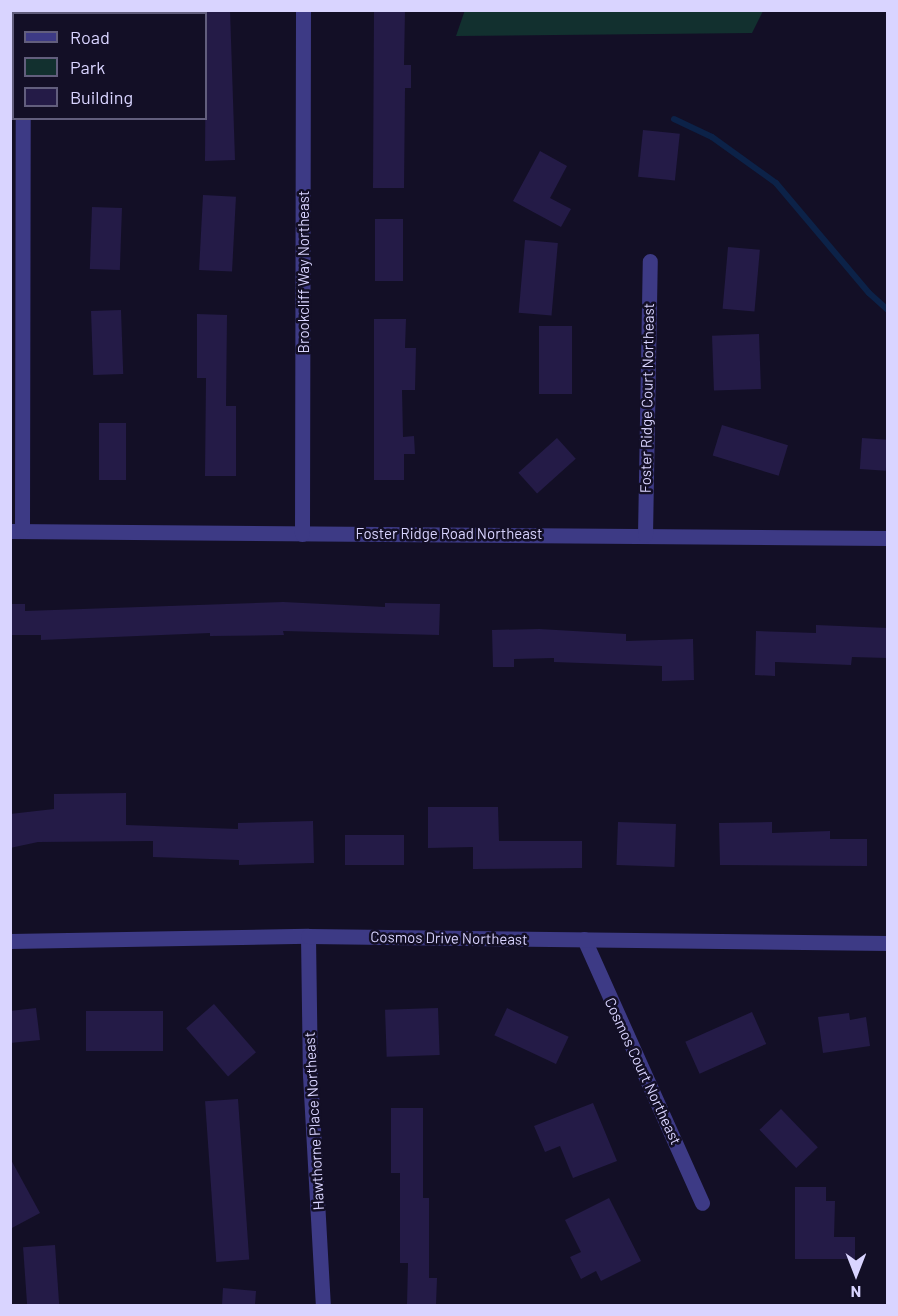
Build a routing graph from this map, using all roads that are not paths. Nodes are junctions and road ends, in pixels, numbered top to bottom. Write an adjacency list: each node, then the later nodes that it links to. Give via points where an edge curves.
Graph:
1 (303, 10): 5 (street, Brookcliff Way Northeast)
2 (23, 120): 4 (street)
3 (650, 261): 6 (street, Foster Ridge Court Northeast)
4 (16, 531): 5 (street, Foster Ridge Road Northeast)
5 (302, 534): 6 (street, Foster Ridge Road Northeast)
6 (645, 535): 7 (street, Foster Ridge Road Northeast)
7 (888, 538)
8 (308, 936): 9 (street, Cosmos Drive Northeast); 10 (street, Cosmos Drive Northeast); 13 (street, Hawthorne Place Northeast, via 310,1076)
9 (584, 939): 11 (street, Cosmos Drive Northeast); 12 (street, Cosmos Court Northeast)
10 (10, 941)
11 (888, 943)
12 (702, 1203)
13 (323, 1305)

